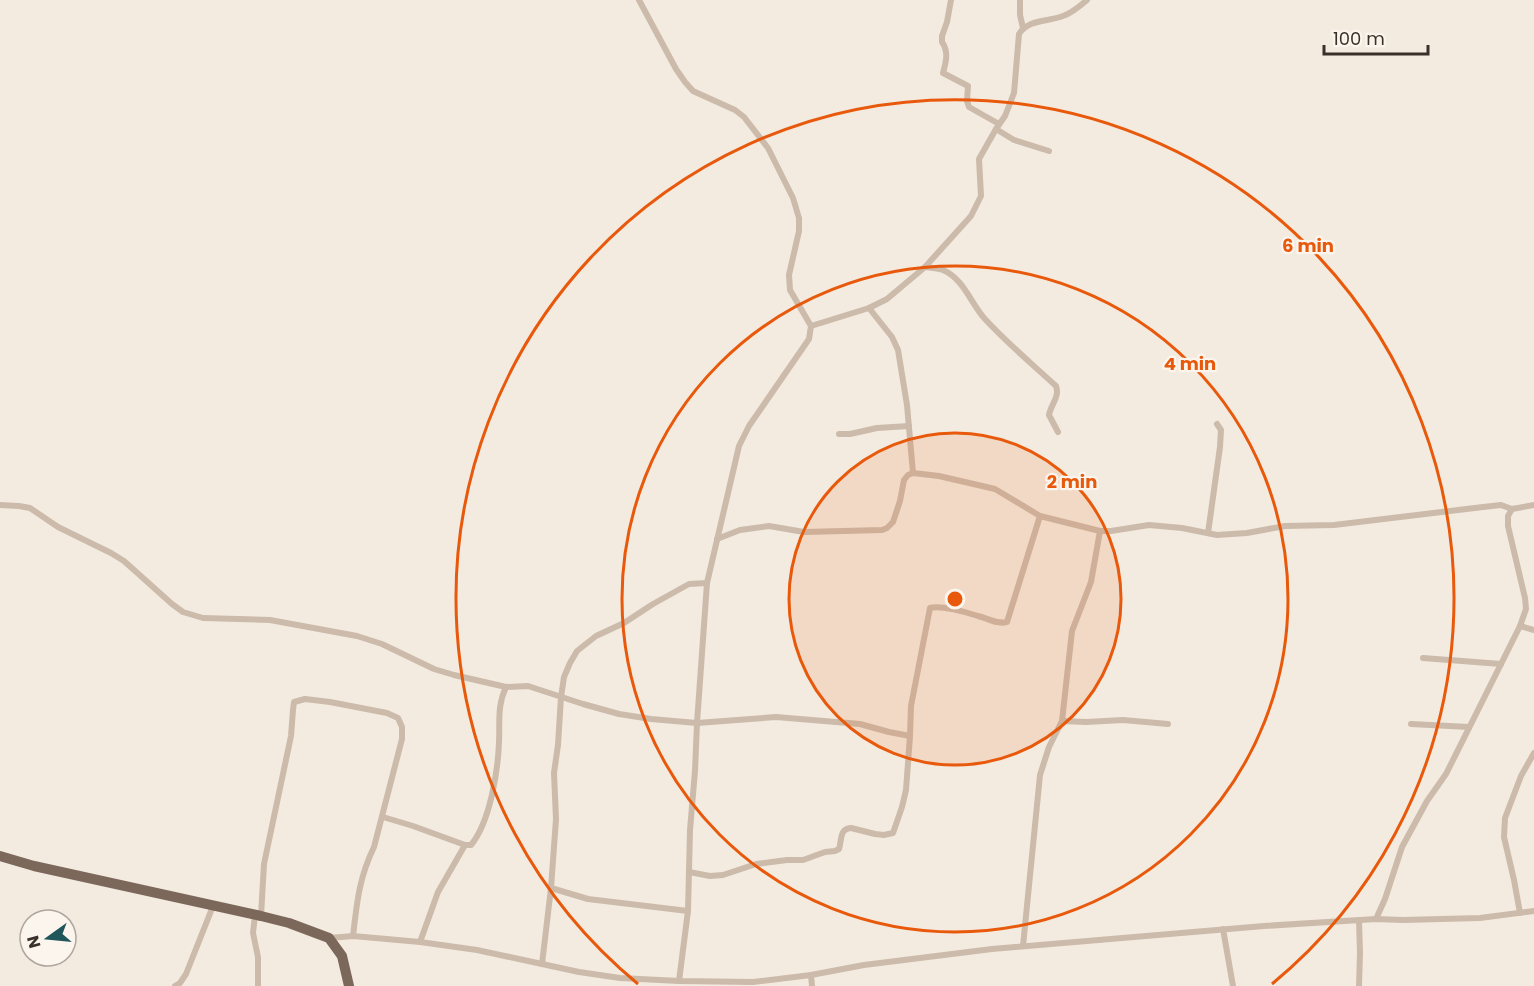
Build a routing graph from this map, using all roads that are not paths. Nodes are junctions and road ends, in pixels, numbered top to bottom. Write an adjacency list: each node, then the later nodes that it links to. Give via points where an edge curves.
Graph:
1 (639, 0): 10 (street, via 685,82 693,91 744,117 768,148 799,218 790,290)
2 (951, 0): 6 (street, via 942,36 946,54 942,73 968,86 969,107)
3 (1020, 0): 5 (street)
4 (1087, 0): 5 (street, via 1060,18)
5 (1023, 28): 6 (street, via 1019,34 1014,93)
6 (998, 126): 7 (street, via 1014,140); 8 (street, via 980,159 981,195 970,216)
7 (1048, 151)
8 (925, 267): 9 (street, via 887,299); 13 (street, via 943,270 952,277 984,318 1056,386 1057,395 1049,415)
9 (869, 308): 10 (street); 12 (street, via 898,350)
10 (812, 326): 22 (street, via 809,339 739,446)
11 (1217, 424): 21 (street, via 1221,430 1220,447)
12 (909, 426): 14 (street); 15 (street)
13 (1058, 432)
14 (839, 434)
15 (913, 473): 19 (street, via 995,489); 22 (street, via 904,480 893,522 882,530 804,531 769,526 740,530)
16 (0, 505): 28 (street, via 30,508 58,527 111,553 183,612 203,618 270,620 357,636 434,669)
17 (1534, 505): 18 (street)
18 (1512, 508): 21 (street, via 1501,505 1334,525); 24 (street, via 1508,526 1526,609)
19 (1040, 516): 20 (street); 35 (street, via 1006,622 930,608 911,706)
20 (1100, 531): 21 (street, via 1149,525); 30 (street, via 1091,582 1072,632)
21 (1208, 533)
22 (717, 539): 23 (street)
23 (707, 583): 29 (street, via 689,584 596,636 577,651 570,663); 31 (street)
24 (1520, 626): 25 (street); 27 (street)
25 (1534, 630)
26 (1423, 658): 27 (street)
27 (1501, 664): 34 (street)
28 (506, 687): 29 (street, via 528,686); 38 (street, via 498,709 498,753 491,798 476,839)
29 (561, 697): 31 (street, via 620,714); 41 (street, via 554,773 556,819)
30 (1062, 721): 32 (street); 53 (street, via 1040,775)
31 (697, 723): 35 (street, via 776,717 860,724); 40 (street)
32 (1168, 724)
33 (1411, 724): 34 (street)
34 (1469, 727): 47 (street, via 1402,847)
35 (910, 736): 40 (street, via 906,790 893,833 847,828 842,832 839,849 803,860 756,864 723,876)
36 (1534, 753): 45 (street, via 1506,818 1504,837)
37 (382, 817): 38 (street); 46 (street, via 402,740 398,718 330,702 294,702); 50 (street, via 361,878)
38 (465, 845): 52 (street, via 438,892)
39 (0, 856): 42 (main road)
40 (689, 872): 43 (street)
41 (551, 888): 43 (street, via 588,899); 54 (street)
42 (213, 906): 46 (main road); 58 (street, via 186,974)
43 (688, 911): 56 (street)
44 (1534, 911): 45 (street)
45 (1520, 913): 47 (street, via 1480,918)
46 (258, 915): 51 (main road); 59 (street, via 253,933)
47 (1376, 919): 48 (street)
48 (1359, 920): 49 (street); 63 (street)
49 (1223, 929): 53 (street); 62 (street)
50 (353, 936): 51 (street); 52 (street)
51 (329, 938): 60 (main road, via 342,957)
52 (420, 942): 54 (street)
53 (1023, 946): 55 (street)
54 (542, 964): 56 (street, via 620,978)
55 (811, 975): 57 (street); 61 (street)
56 (679, 981): 57 (street)
57 (753, 984)
58 (175, 986)
59 (258, 986)
60 (349, 986)
61 (812, 986)
62 (1233, 986)
63 (1359, 986)

